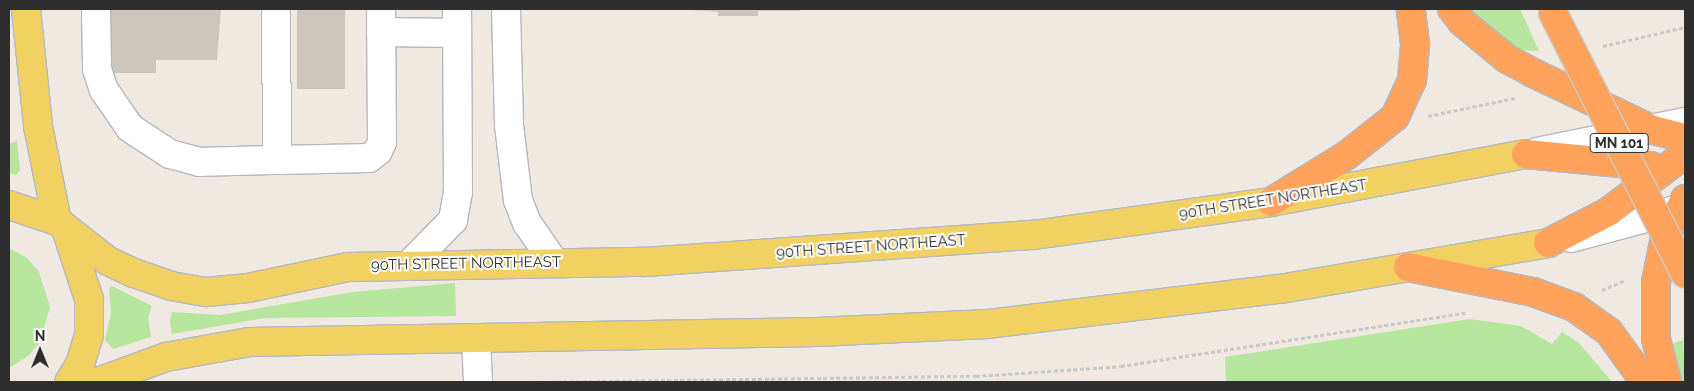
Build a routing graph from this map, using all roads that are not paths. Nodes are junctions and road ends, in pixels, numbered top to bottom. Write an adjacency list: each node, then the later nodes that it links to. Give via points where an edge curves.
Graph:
1 (26, 9): 19 (main road, via 38,126)
2 (96, 9): 14 (street, via 97,68 104,90 130,128 170,154 200,162)
3 (276, 9): 14 (street)
4 (506, 9): 21 (street, via 509,125 518,200 527,222)
5 (1411, 9): 16 (highway, via 1416,44 1412,80 1395,117 1346,155)
6 (1452, 9): 11 (highway, via 1462,22 1507,59)
7 (1552, 11): 24 (highway, MN 101, bridge)
8 (382, 20): 9 (street); 14 (street, via 382,142 378,151 369,158)
9 (457, 21): 22 (street, via 458,193 453,220)
10 (1685, 122): 11 (street, 90TH STREET NORTHEAST)
11 (1653, 130): 12 (highway); 13 (street, 90TH STREET NORTHEAST)
12 (1685, 138)
13 (1526, 154): 15 (highway, via 1630,166); 16 (main road, 90TH STREET NORTHEAST)
14 (276, 160)
15 (1681, 162): 20 (highway, via 1608,212)
16 (1271, 202): 21 (main road, 90TH STREET NORTHEAST, via 995,238 655,261)
17 (9, 205): 19 (main road)
18 (1683, 205): 20 (street); 30 (highway, via 1665,237 1656,282 1656,340)
19 (62, 224): 22 (main road, 90TH STREET NORTHEAST, via 108,261 134,274 171,286 206,292 248,288 348,267); 26 (main road, via 89,299 89,335 80,364)
20 (1548, 243): 23 (main road)
21 (554, 262): 22 (main road, 90TH STREET NORTHEAST)
22 (409, 265)
23 (1408, 267): 25 (main road, via 1286,288 988,324 817,332); 29 (highway, via 1533,292 1574,307 1609,332)
24 (1685, 273)
25 (476, 340): 27 (main road, via 249,342 166,357); 28 (street)
26 (69, 382)
27 (98, 382)
28 (478, 382)
29 (1645, 382)
30 (1667, 382)

